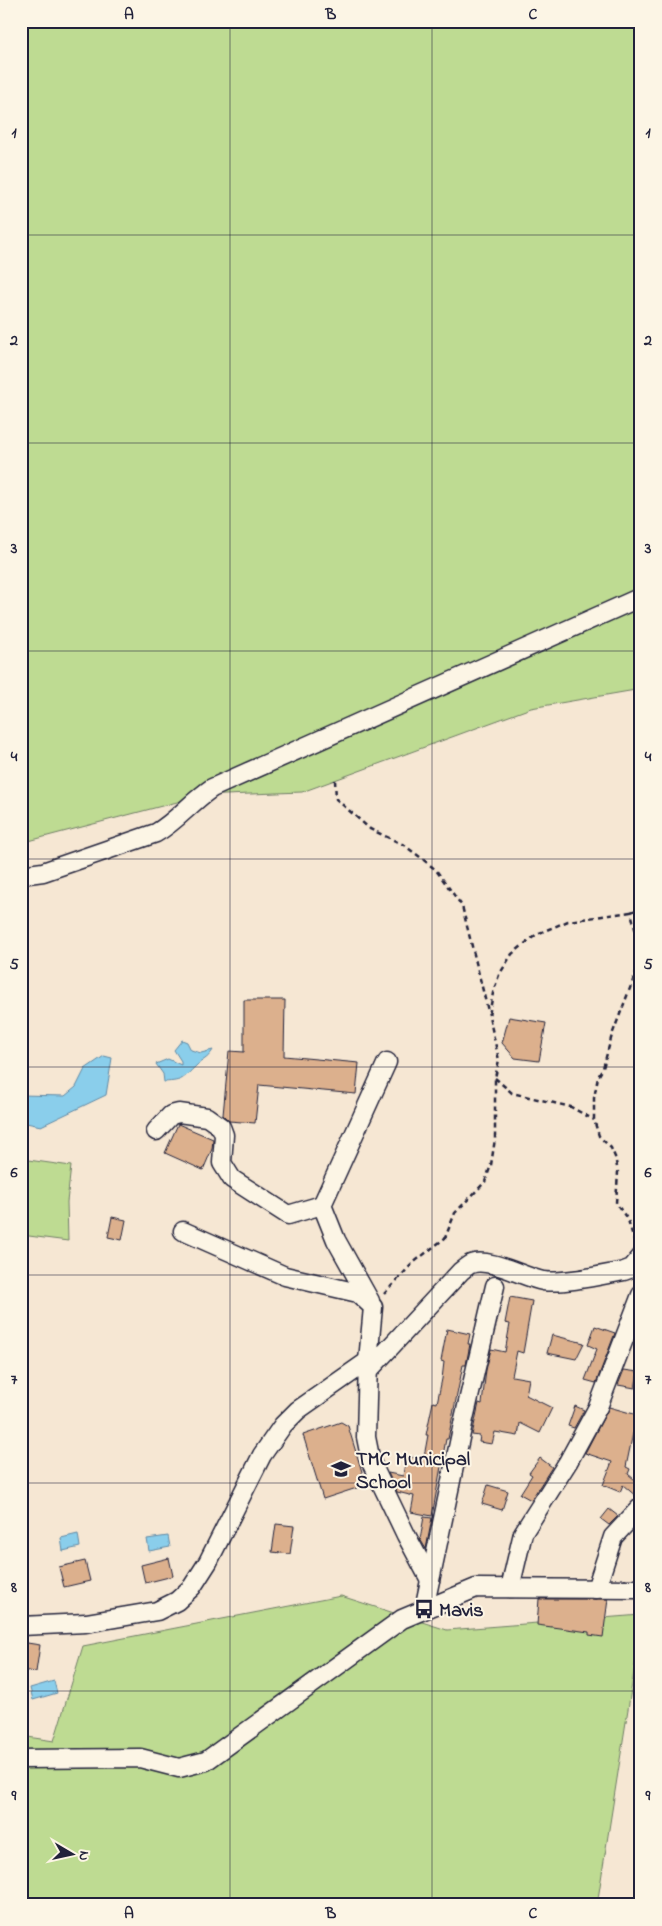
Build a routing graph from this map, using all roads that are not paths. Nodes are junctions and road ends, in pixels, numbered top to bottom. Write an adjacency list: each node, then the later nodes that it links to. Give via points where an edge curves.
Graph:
1 (641, 597): 2 (street, via 212,788 156,833 43,872)
2 (21, 875)
3 (387, 1062): 5 (street)
4 (156, 1131): 5 (street, via 171,1115 179,1112 207,1117 221,1127 224,1135 222,1163 232,1179 288,1215)
5 (322, 1205): 10 (street, via 336,1240)
6 (183, 1231): 10 (street, via 285,1276 358,1293)
7 (640, 1264): 11 (street, via 624,1271 545,1281 483,1263 471,1264)
8 (495, 1286): 13 (street)
9 (639, 1302): 14 (street, via 598,1408 523,1533)
10 (373, 1307): 11 (street)
11 (368, 1366): 13 (street, via 366,1437 371,1462); 18 (street, via 298,1410 283,1425 262,1455 208,1562 192,1587 177,1600 157,1611 86,1623)
12 (641, 1507): 15 (street, via 613,1538)
13 (430, 1580): 17 (street)
14 (510, 1588): 15 (street); 17 (street, via 476,1588)
15 (596, 1589): 16 (street)
16 (641, 1589)
17 (424, 1609): 19 (street, via 402,1619 206,1761 179,1768 140,1758)
18 (21, 1626)
19 (21, 1759)

